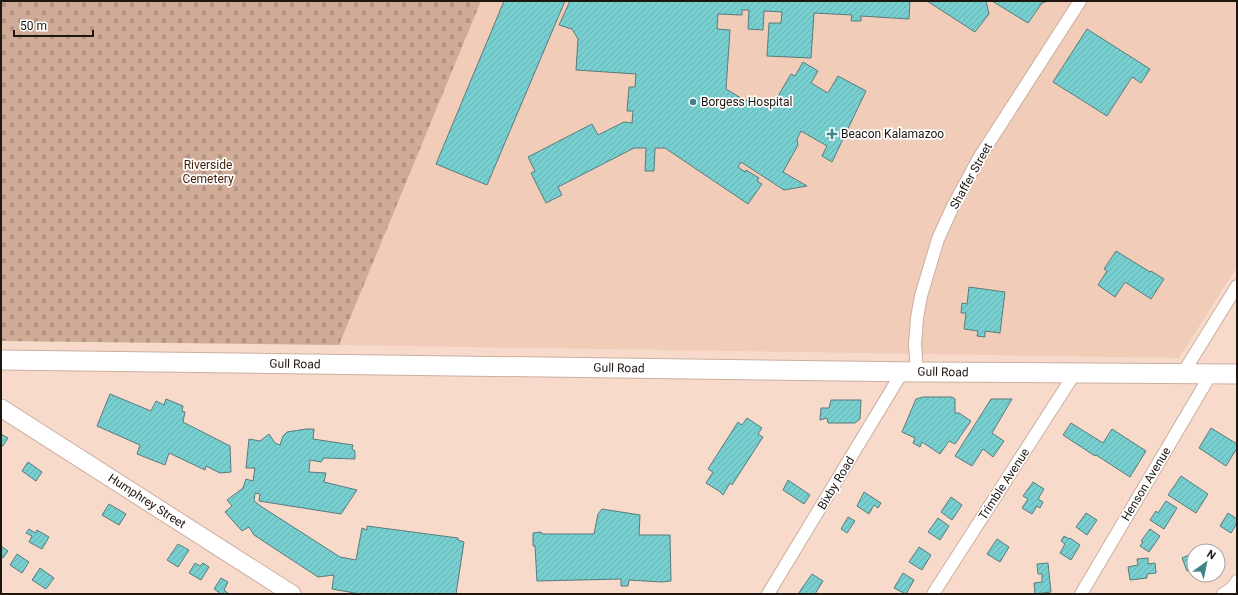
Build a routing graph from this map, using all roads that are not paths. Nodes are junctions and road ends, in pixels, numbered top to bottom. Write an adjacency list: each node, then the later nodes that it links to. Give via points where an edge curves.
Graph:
1 (1080, 1): 4 (street, Shaffer Street, via 979,158 953,206 938,239 921,296)
2 (1237, 286): 6 (street)
3 (1, 360): 4 (main road, Gull Road)
4 (910, 372): 5 (main road, Gull Road); 12 (street, Bixby Road)
5 (1075, 373): 6 (main road, Gull Road); 13 (street, Trimble Avenue)
6 (1183, 373): 7 (main road, Gull Road)
7 (1211, 374): 8 (main road, Gull Road); 14 (street, Henson Avenue)
8 (1237, 374)
9 (1, 408): 11 (street, Humphrey Street)
10 (1237, 581): 15 (street)
11 (285, 592)
12 (768, 594)
13 (933, 594)
14 (1081, 594)
15 (1223, 594)

